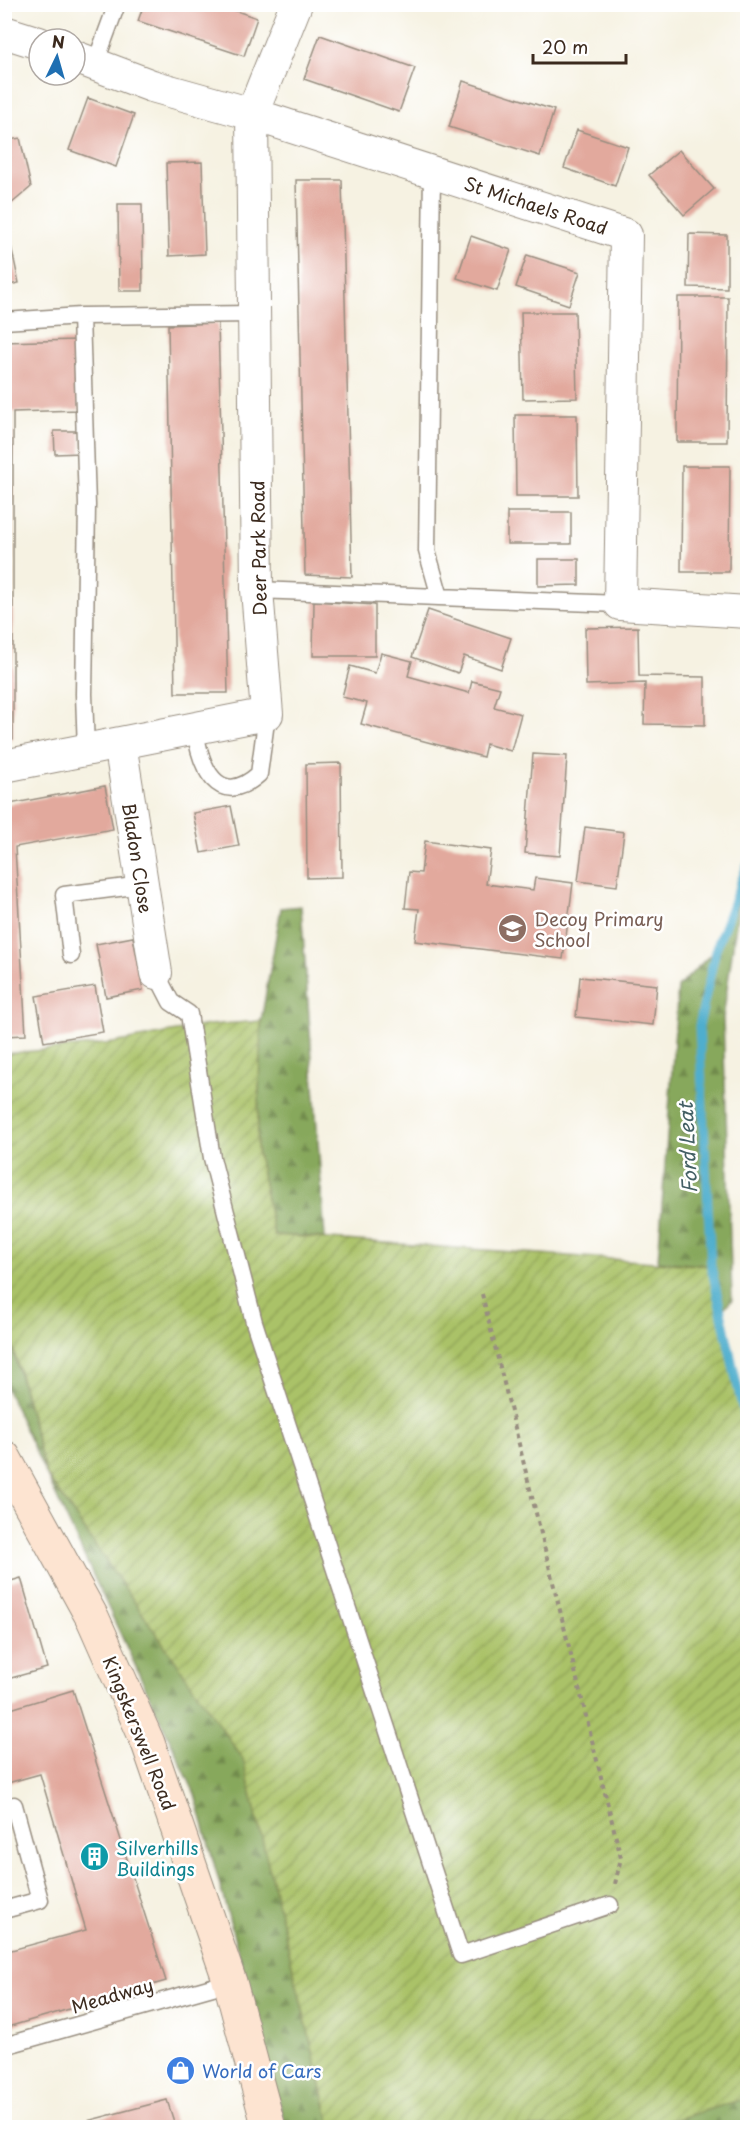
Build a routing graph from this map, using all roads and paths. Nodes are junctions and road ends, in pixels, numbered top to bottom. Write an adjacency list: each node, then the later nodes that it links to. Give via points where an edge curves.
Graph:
1 (117, 4): 5 (lane)
2 (296, 4): 7 (street)
3 (4, 32): 4 (street)
4 (27, 39)
5 (87, 57)
6 (87, 62): 7 (street, St Michaels Road, via 152,86)
7 (252, 114): 8 (street, St Michaels Road); 9 (street, Deer Park Road)
8 (432, 172): 13 (lane, via 427,551); 14 (street, St Michaels Road, via 626,235)
9 (254, 314): 10 (lane); 12 (street, Deer Park Road)
10 (81, 316): 11 (lane); 19 (lane, via 87,505)
11 (4, 321)
12 (257, 590): 13 (lane); 16 (street, Deer Park Road)
13 (440, 597): 14 (lane)
14 (620, 604): 15 (street)
15 (747, 612)
16 (267, 714): 17 (street); 17 (lane, via 259,774 232,787 216,783 204,769)
17 (195, 729): 18 (street)
18 (120, 743): 19 (street); 21 (street, Bladon Close)
19 (86, 750): 20 (street)
20 (4, 766)
21 (142, 885): 22 (lane, via 64,895); 23 (street, Bladon Close)
22 (70, 955)
23 (156, 973): 27 (lane, via 171,1002 189,1014 212,1158 254,1322 461,1955)
24 (482, 1294): 27 (path, via 621,1858)
25 (4, 1457): 29 (street, Kingskerswell Road, via 93,1619 148,1743)
26 (4, 1808): 28 (lane, via 14,1805 40,1900)
27 (610, 1905)
28 (4, 1910)
29 (230, 1983): 30 (lane, Meadway); 31 (street, Kingskerswell Road)
30 (4, 2046)
31 (268, 2127)

